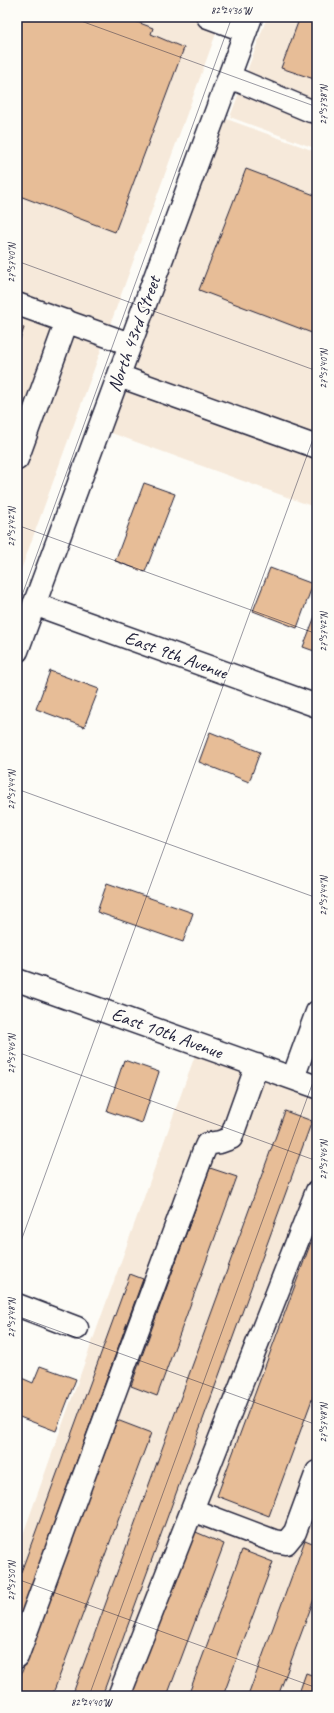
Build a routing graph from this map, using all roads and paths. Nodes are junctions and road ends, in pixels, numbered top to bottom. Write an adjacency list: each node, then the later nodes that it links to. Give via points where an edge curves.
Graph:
1 (208, 17): 2 (street)
2 (249, 24): 3 (street, North 43rd Street)
3 (230, 77): 4 (street); 7 (street, North 43rd Street)
4 (317, 112)
5 (17, 304): 6 (street)
6 (67, 321): 7 (street); 10 (street)
7 (130, 344): 8 (street, North 43rd Street)
8 (119, 376): 9 (street); 11 (street, North 43rd Street)
9 (317, 448)
10 (17, 459)
11 (34, 604): 12 (street, North 43rd Street); 13 (street, East 9th Avenue)
12 (17, 651)
13 (317, 706)
14 (17, 980): 16 (street, East 10th Avenue)
15 (317, 1012): 17 (street)
16 (257, 1065): 17 (street, East 10th Avenue); 24 (street, via 231,1138 207,1144 203,1153)
17 (293, 1078): 18 (street, East 10th Avenue)
18 (317, 1087)
19 (317, 1191): 23 (street)
20 (17, 1305): 21 (street)
21 (77, 1328)
22 (317, 1472): 23 (street, via 295,1532 286,1543 274,1541)
23 (192, 1510): 25 (street)
24 (17, 1657)
25 (119, 1696)

